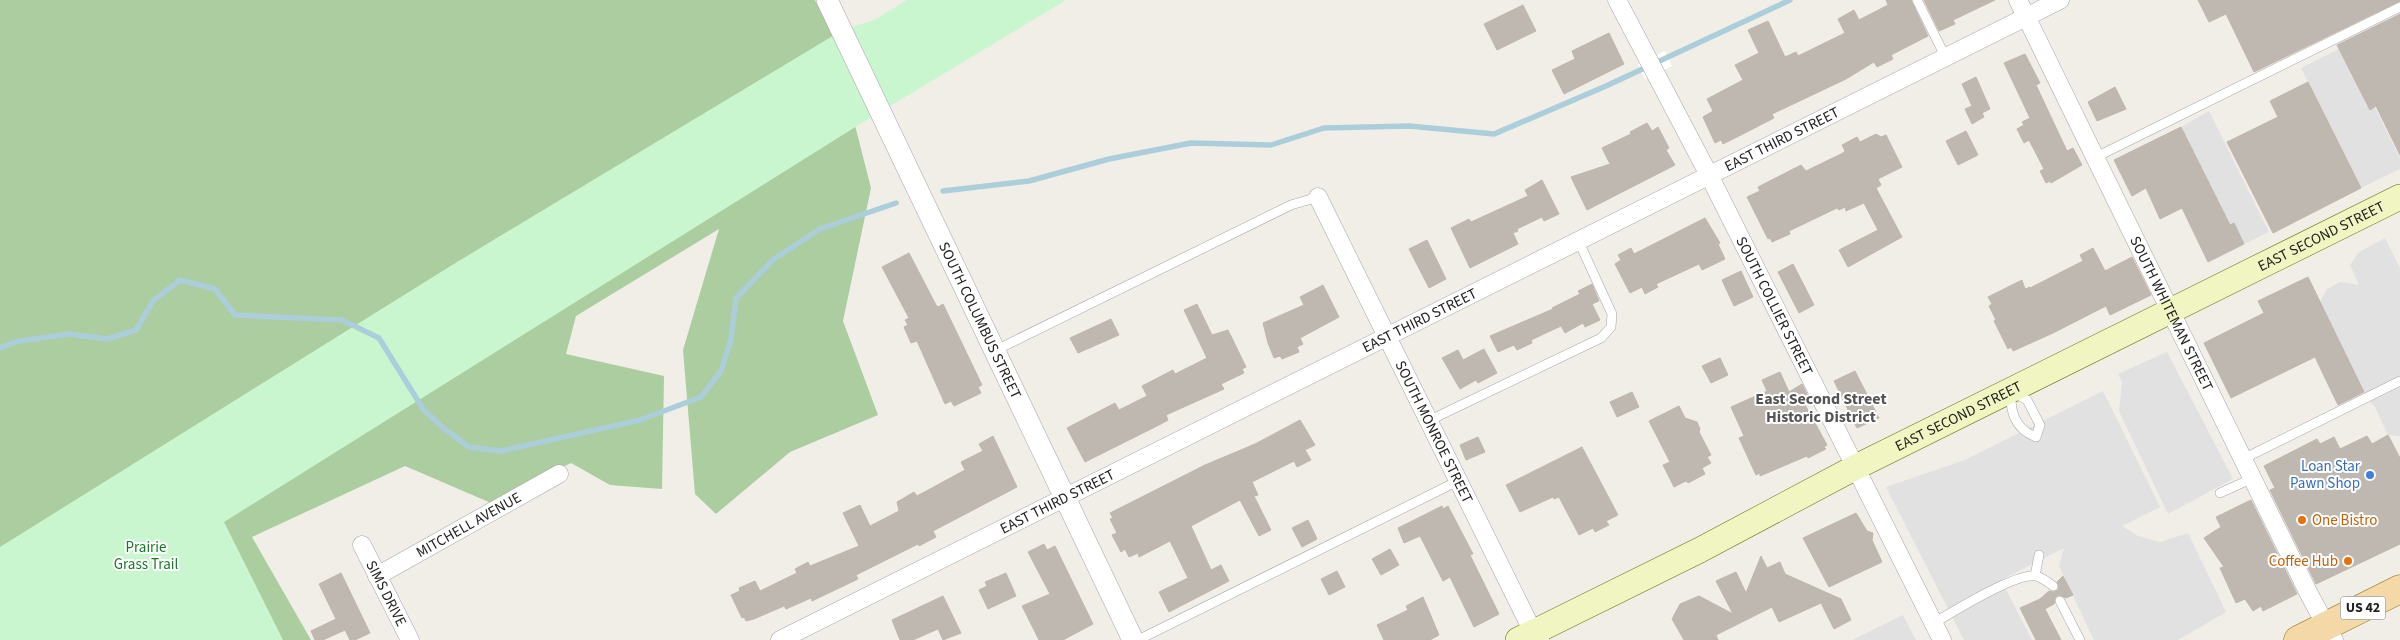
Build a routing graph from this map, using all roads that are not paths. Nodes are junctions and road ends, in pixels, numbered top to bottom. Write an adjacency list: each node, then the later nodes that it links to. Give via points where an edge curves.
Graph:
1 (826, 0): 16 (street, SOUTH COLUMBUS STREET)
2 (1617, 0): 10 (street, SOUTH COLLIER STREET)
3 (1917, 0): 8 (lane)
4 (2018, 0): 7 (street, SOUTH WHITEMAN STREET)
5 (2060, 0): 7 (street, EAST THIRD STREET)
6 (2400, 7): 9 (lane)
7 (2026, 17): 8 (street, EAST THIRD STREET); 9 (street, SOUTH WHITEMAN STREET)
8 (1946, 58): 10 (street, EAST THIRD STREET)
9 (2096, 157): 14 (street, SOUTH WHITEMAN STREET)
10 (1710, 177): 13 (street, EAST THIRD STREET); 21 (street, SOUTH COLLIER STREET)
11 (1318, 197): 15 (street, SOUTH MONROE STREET); 16 (lane, via 1291,205)
12 (2400, 197): 14 (main road, EAST SECOND STREET)
13 (1579, 242): 15 (street, EAST THIRD STREET); 19 (lane, via 1612,314 1612,326 1601,338)
14 (2171, 312): 18 (main road, EAST SECOND STREET); 20 (street, SOUTH WHITEMAN STREET)
15 (1387, 338): 19 (street, SOUTH MONROE STREET); 26 (street, EAST THIRD STREET)
16 (994, 351): 26 (street, SOUTH COLUMBUS STREET)
17 (2400, 381): 20 (lane)
18 (2011, 391): 18 (lane, via 2010,409 2024,432 2036,437 2040,425 2028,400); 21 (main road, EAST SECOND STREET)
19 (1428, 421): 24 (street, SOUTH MONROE STREET)
20 (2243, 459): 23 (street, SOUTH WHITEMAN STREET)
21 (1856, 467): 34 (street, SOUTH COLLIER STREET); 36 (main road, EAST SECOND STREET)
22 (560, 474): 29 (street, MITCHELL AVENUE)
23 (2252, 478): 25 (lane); 35 (street, SOUTH WHITEMAN STREET)
24 (1458, 482): 36 (street, SOUTH MONROE STREET); 40 (lane)
25 (2220, 493)
26 (1065, 498): 38 (street, EAST THIRD STREET); 39 (street, SOUTH COLUMBUS STREET)
27 (362, 545): 29 (street, SIMS DRIVE)
28 (2039, 555): 30 (lane)
29 (377, 576): 37 (street, SIMS DRIVE)
30 (2035, 576): 31 (lane); 34 (lane, via 2021,578 1970,602)
31 (2053, 586)
32 (2400, 589): 35 (main road, US 42)
33 (2060, 601): 42 (lane)
34 (1934, 624): 41 (street, SOUTH COLLIER STREET)
35 (2330, 633): 43 (main road, US 42)
36 (1530, 637)
37 (410, 640)
38 (780, 640)
39 (1134, 640)
40 (1138, 640)
41 (1942, 640)
42 (2080, 640)
43 (2298, 640)

